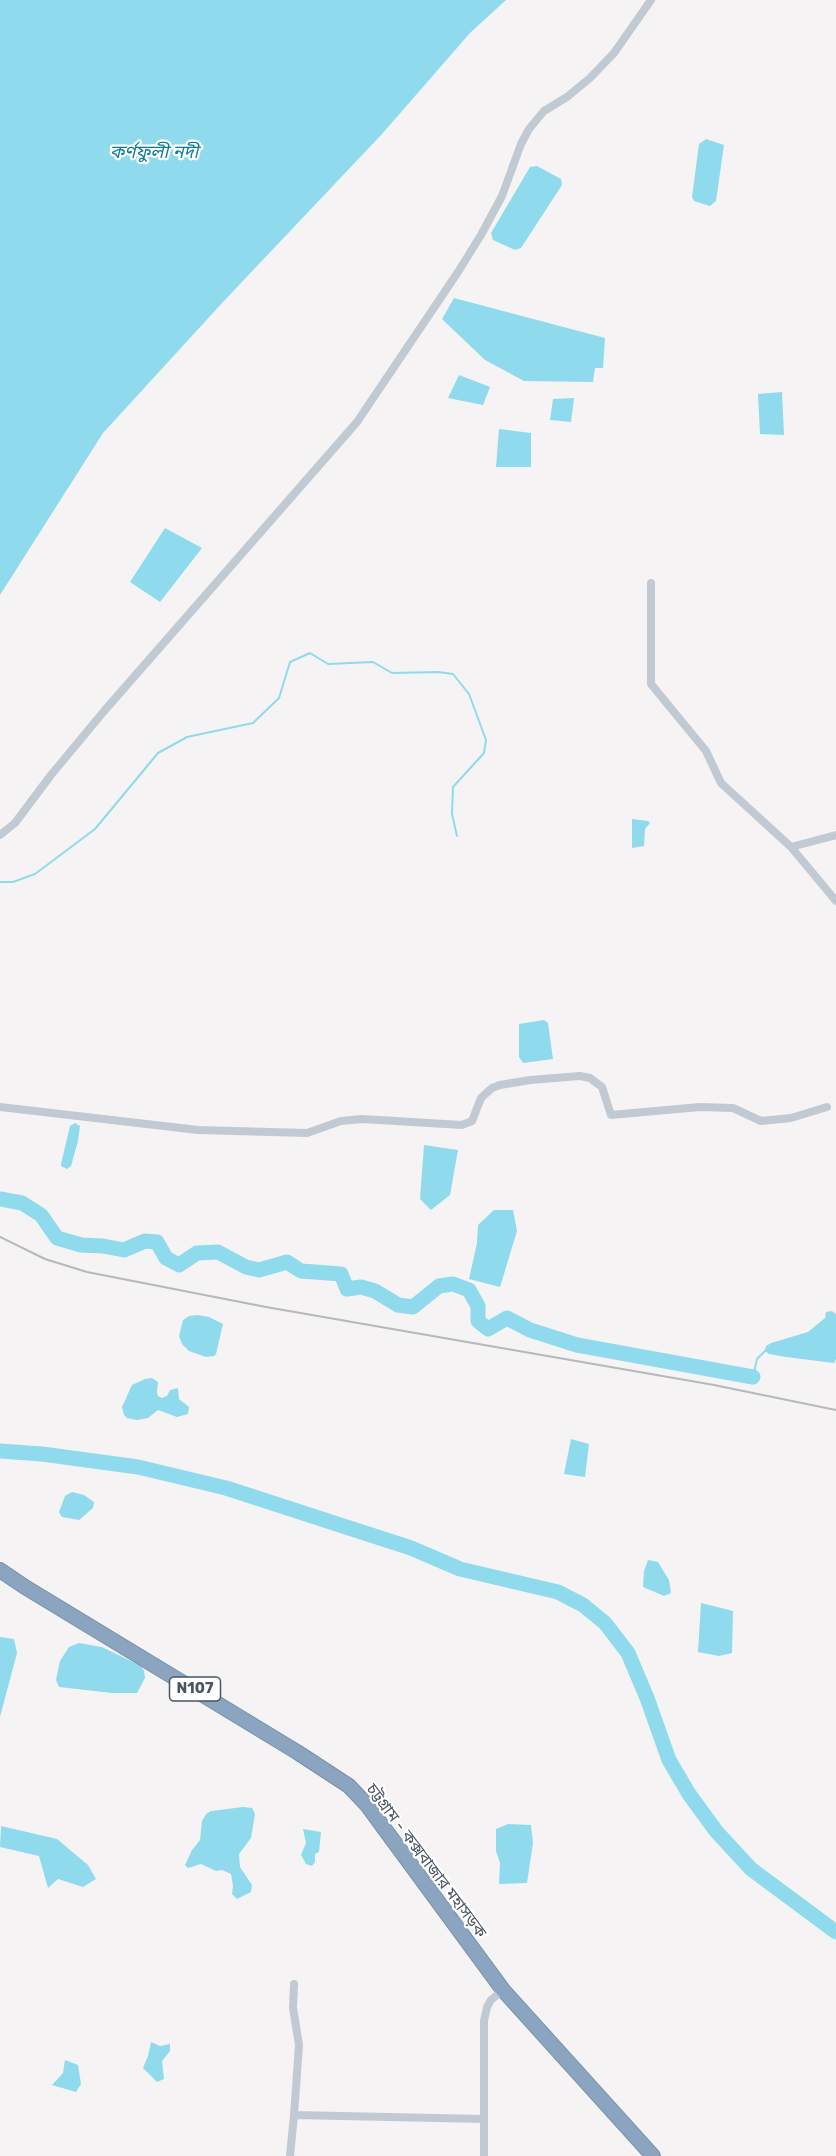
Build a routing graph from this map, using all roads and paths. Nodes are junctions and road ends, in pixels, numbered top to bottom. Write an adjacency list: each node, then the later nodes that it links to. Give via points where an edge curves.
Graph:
1 (651, 0): 3 (street, via 614,53 590,78 544,111 529,129 481,235 357,422 105,710 20,818)
2 (651, 583): 5 (street, via 651,684 706,752 721,783)
3 (0, 835)
4 (836, 835): 5 (street)
5 (791, 847): 6 (street)
6 (836, 901)
7 (0, 1107): 8 (street, via 170,1128 297,1134 350,1119 468,1124 481,1098 492,1088 580,1076 602,1087 612,1115 733,1108 761,1121 791,1118)
8 (827, 1107)
9 (0, 1570): 11 (highway, চট্টগ্রাম - কক্সবাজার মহাসড়ক / N107, via 340,1779 379,1821)
10 (294, 1984): 12 (street, via 292,2008 299,2045)
11 (503, 1990): 13 (street, via 491,2000 484,2021); 16 (highway, চট্টগ্রাম - কক্সবাজার মহাসড়ক / N107)
12 (294, 2115): 13 (street); 14 (street)
13 (484, 2119): 15 (street)
14 (290, 2156)
15 (484, 2156)
16 (652, 2156)

